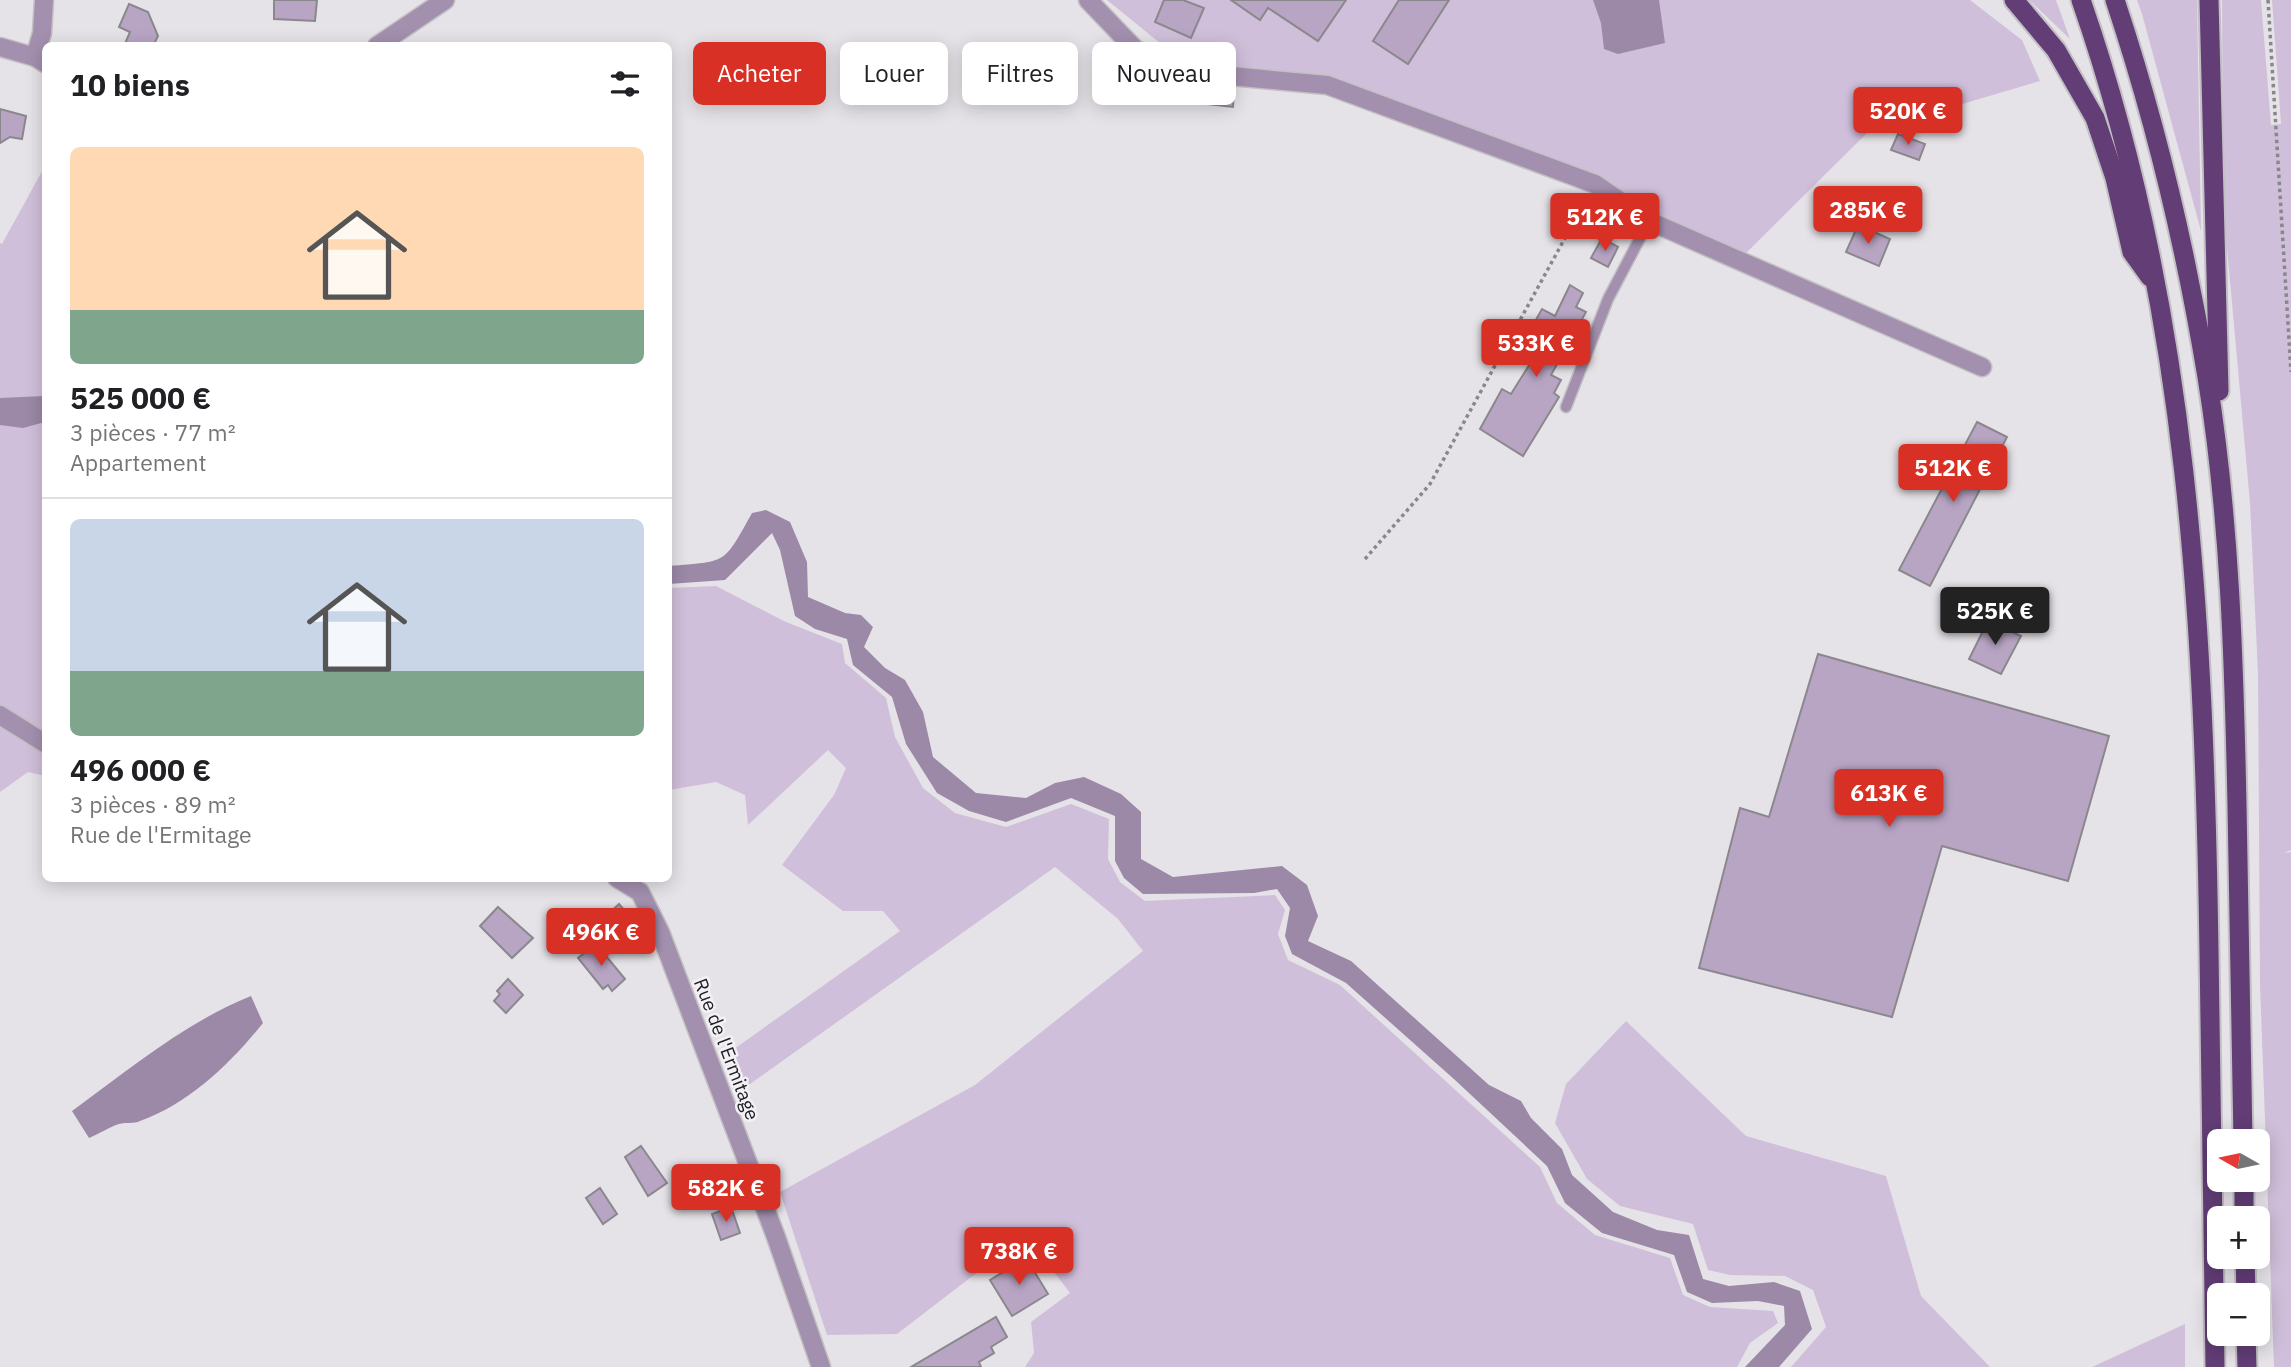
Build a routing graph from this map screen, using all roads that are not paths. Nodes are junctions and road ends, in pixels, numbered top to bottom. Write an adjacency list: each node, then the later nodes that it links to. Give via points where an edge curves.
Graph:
1 (44, 0): 10 (street)
2 (445, 0): 8 (street)
3 (1088, 0): 11 (street, via 1136,50 1188,72 1327,85 1595,184)
4 (2014, 0): 12 (highway, via 2056,50 2095,118 2132,252)
5 (2081, 0): 12 (highway, via 2130,168)
6 (2115, 0): 15 (highway, via 2157,141 2182,248 2207,379)
7 (2209, 0): 15 (highway)
8 (383, 42)
9 (0, 47): 10 (street)
10 (40, 61)
11 (1649, 220): 13 (street); 14 (lane, via 1608,299)
12 (2156, 284): 22 (highway, via 2184,453 2200,651 2207,804)
13 (1982, 368)
14 (1566, 407)
15 (2221, 490): 19 (highway, via 2234,673)
16 (0, 715): 17 (street)
17 (42, 741)
18 (624, 882): 21 (street, Rue de l'Ermitage, via 640,892 660,932)
19 (2243, 1129)
20 (2246, 1346): 23 (highway)
21 (821, 1367)
22 (2215, 1367)
23 (2247, 1367)

